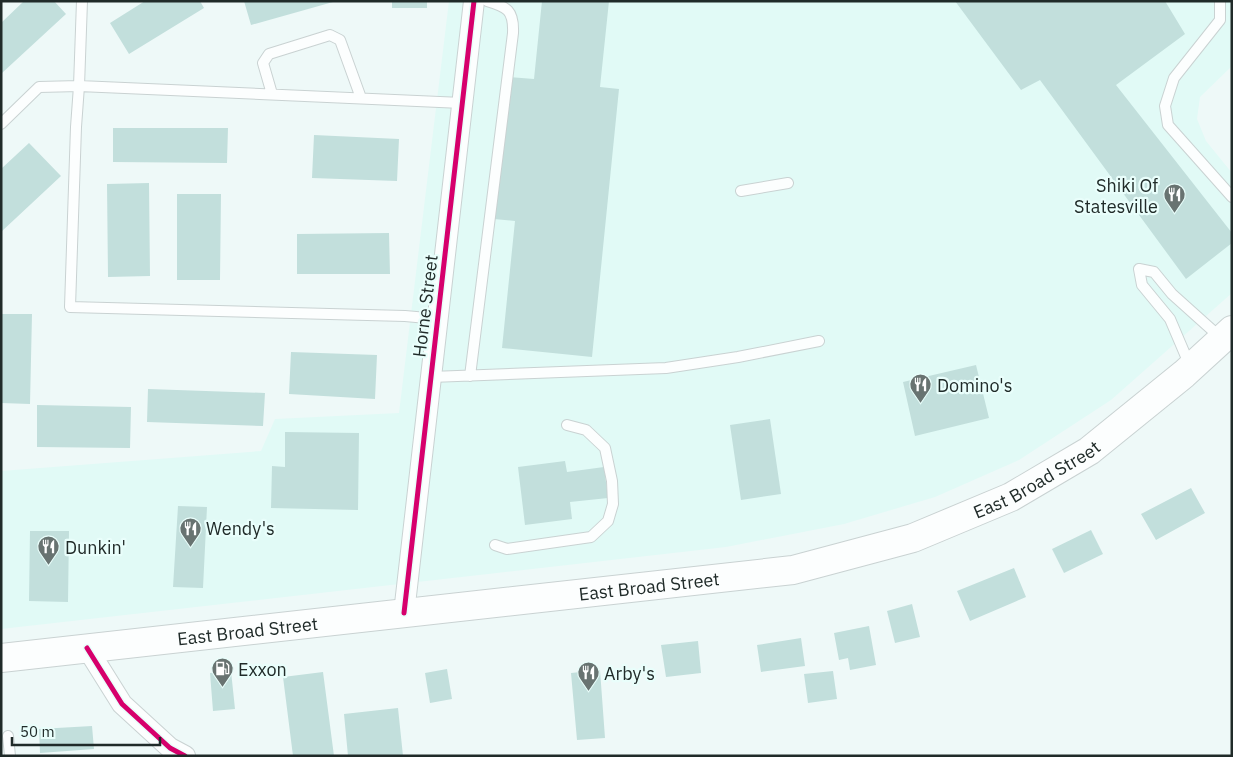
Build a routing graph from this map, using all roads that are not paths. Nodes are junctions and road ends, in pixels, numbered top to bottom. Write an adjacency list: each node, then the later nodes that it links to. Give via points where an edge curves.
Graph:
1 (82, 1): 5 (lane)
2 (474, 1): 8 (street, Horne Street)
3 (487, 1): 17 (lane, via 505,6 514,24)
4 (1220, 1): 12 (lane, via 1220,20 1174,78 1165,106 1168,125)
5 (80, 86): 6 (lane); 9 (lane, via 39,87); 13 (lane, via 70,307)
6 (272, 94): 7 (lane); 7 (lane, via 263,63 269,54 330,34 340,40)
7 (361, 98): 8 (lane)
8 (462, 103): 13 (street, Horne Street)
9 (1, 124)
10 (788, 183): 11 (lane)
11 (741, 191)
12 (1232, 196)
13 (438, 319): 18 (street, Horne Street)
14 (1227, 334): 16 (main road, East Broad Street); 16 (lane, via 1172,294 1154,272 1140,269 1142,285 1170,319)
15 (819, 342): 17 (lane, via 666,368)
16 (1190, 367): 21 (main road, East Broad Street, via 1089,451 1011,497 913,538 793,570)
17 (470, 376): 18 (lane)
18 (431, 377): 21 (street, Horne Street)
19 (567, 425): 20 (lane, via 586,430 605,448 612,481 608,521 591,537 507,549)
20 (495, 546)
21 (404, 613): 22 (main road, East Broad Street)
22 (86, 648): 23 (main road, East Broad Street); 26 (street, via 122,704 170,748)
23 (1, 658)
24 (8, 736): 25 (lane)
25 (10, 756)
26 (185, 756)

